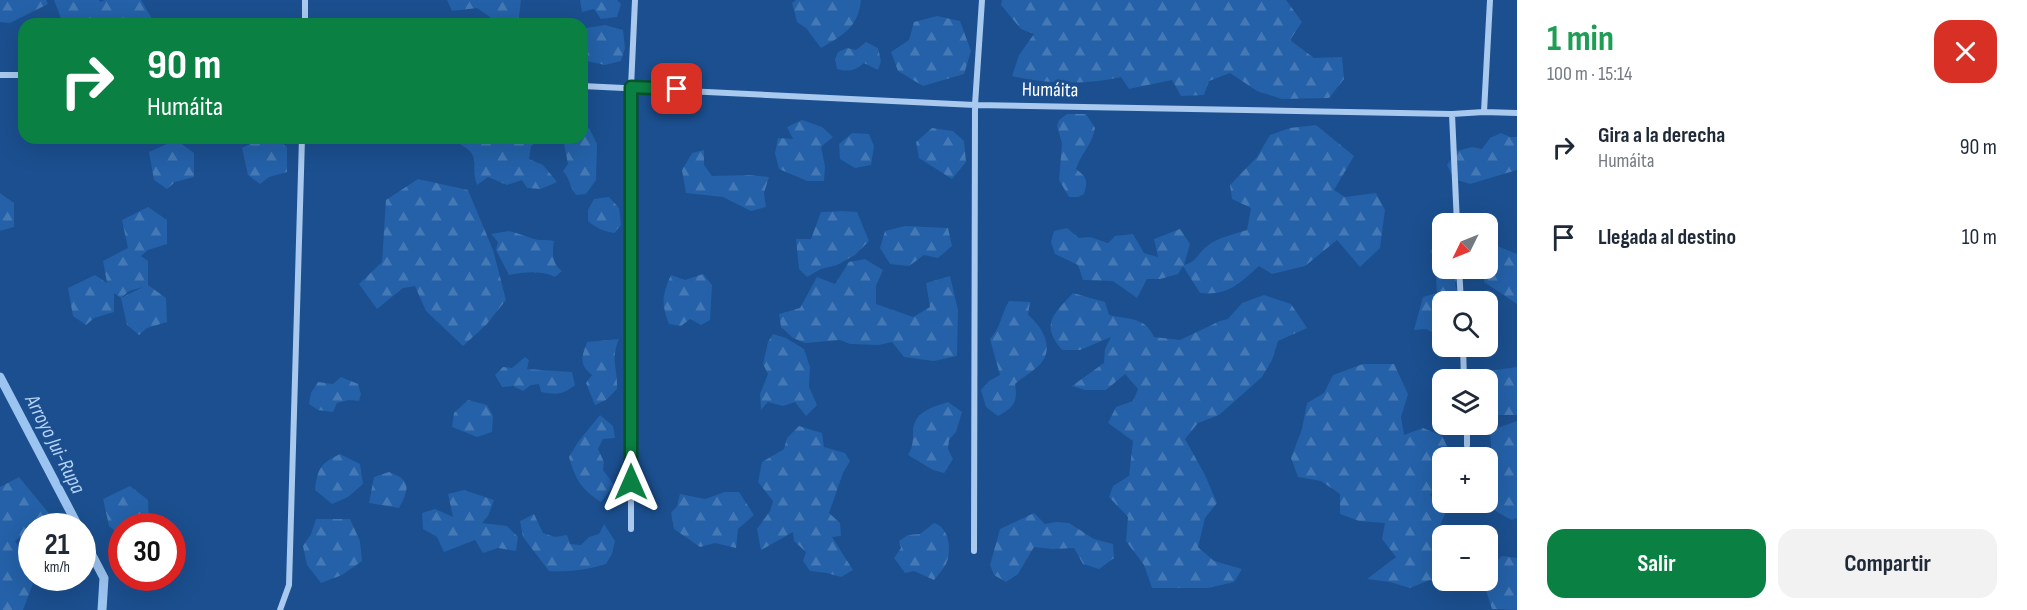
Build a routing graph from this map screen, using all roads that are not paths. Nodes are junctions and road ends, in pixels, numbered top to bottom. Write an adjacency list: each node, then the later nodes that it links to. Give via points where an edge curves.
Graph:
1 (305, 0): 5 (street)
2 (635, 0): 9 (street)
3 (982, 0): 10 (street)
4 (1490, 0): 11 (street)
5 (305, 18)
6 (0, 75): 7 (street)
7 (18, 75)
8 (588, 86): 9 (street, Humáita)
9 (631, 87): 10 (street, Humáita); 18 (street)
10 (975, 105): 13 (street, Humáita); 19 (street)
11 (1484, 112): 12 (street, Humáita); 13 (street, Humáita)
12 (1517, 113)
13 (1452, 114): 15 (street)
14 (303, 144): 20 (street, via 289,585)
15 (1456, 213)
16 (1467, 435): 17 (street)
17 (1467, 445)
18 (631, 529)
19 (974, 551)
20 (280, 610)

